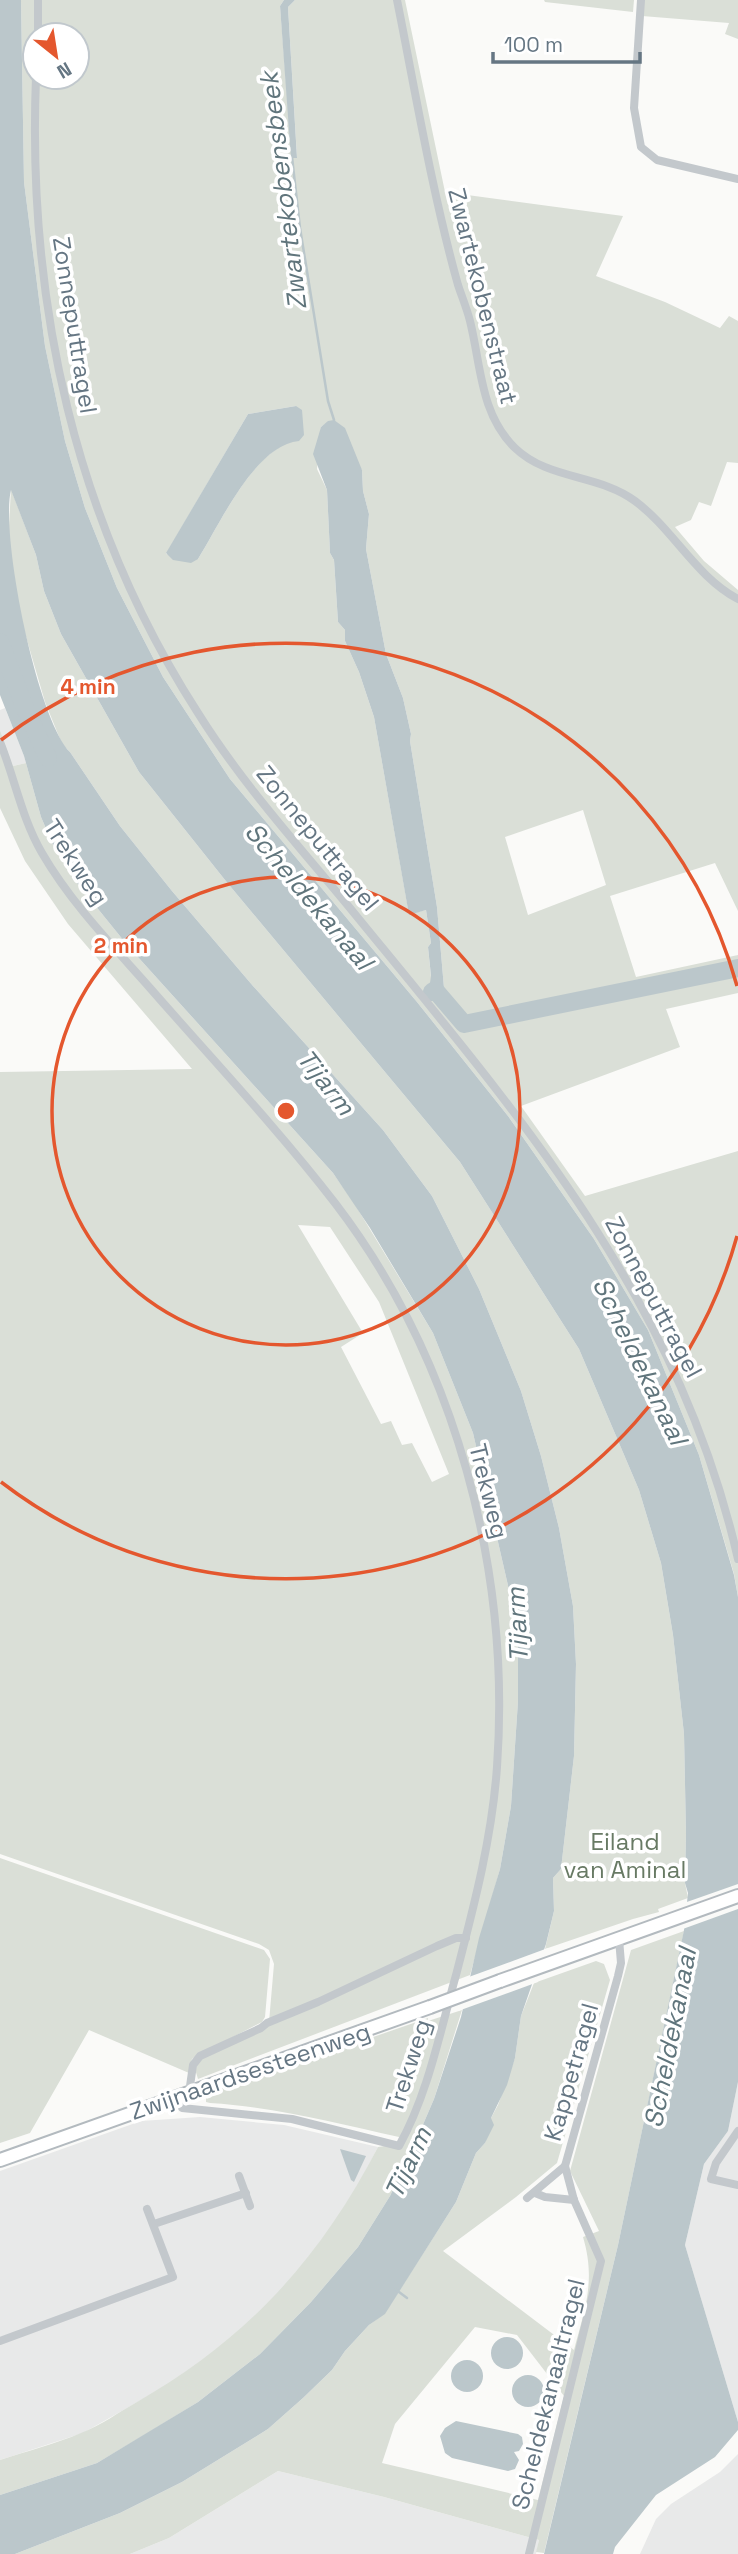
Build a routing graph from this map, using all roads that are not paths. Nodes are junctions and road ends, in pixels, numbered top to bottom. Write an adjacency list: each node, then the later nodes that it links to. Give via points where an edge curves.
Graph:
1 (37, 0): 4 (street)
2 (397, 0): 7 (street, Zwartekobenstraat, via 458,286 493,420 514,447 542,467 632,498 715,583)
3 (640, 0): 6 (street, via 634,108 641,147 657,160)
4 (38, 21)
5 (36, 91): 9 (street, Zonneputtragel, via 34,154 49,315 84,473 129,588 177,681 225,754 531,1133 602,1237 655,1330 682,1389 717,1481)
6 (738, 179)
7 (738, 599)
8 (0, 743): 11 (street, Trekweg, via 32,833 54,872 97,929 341,1212 398,1303 442,1400 475,1503 498,1652 497,1769 486,1852)
9 (738, 1559)
10 (738, 1896): 12 (main road, Zwijnaardsesteenweg)
11 (466, 1938): 13 (street, via 456,1938 200,2056 193,2065); 14 (street, Trekweg, via 421,2096 399,2146 292,2119 183,2108)
12 (619, 1939): 13 (main road, Zwijnaardsesteenweg, bridge); 17 (street, Kappetragel, via 618,1976)
13 (189, 2093): 14 (main road, Zwijnaardsesteenweg)
14 (176, 2098): 16 (main road, Zwijnaardsesteenweg)
15 (738, 2131): 19 (street, via 711,2179)
16 (0, 2160)
17 (565, 2166): 21 (street, Scheldekanaaltragel); 21 (street, Kappetragel, via 531,2195)
18 (239, 2176): 20 (street)
19 (738, 2185)
20 (246, 2193): 22 (street); 24 (street)
21 (574, 2200): 26 (street, Scheldekanaaltragel, via 601,2261)
22 (250, 2206)
23 (148, 2209): 24 (street)
24 (154, 2224): 25 (street, via 173,2277)
25 (0, 2341)
26 (529, 2554)

